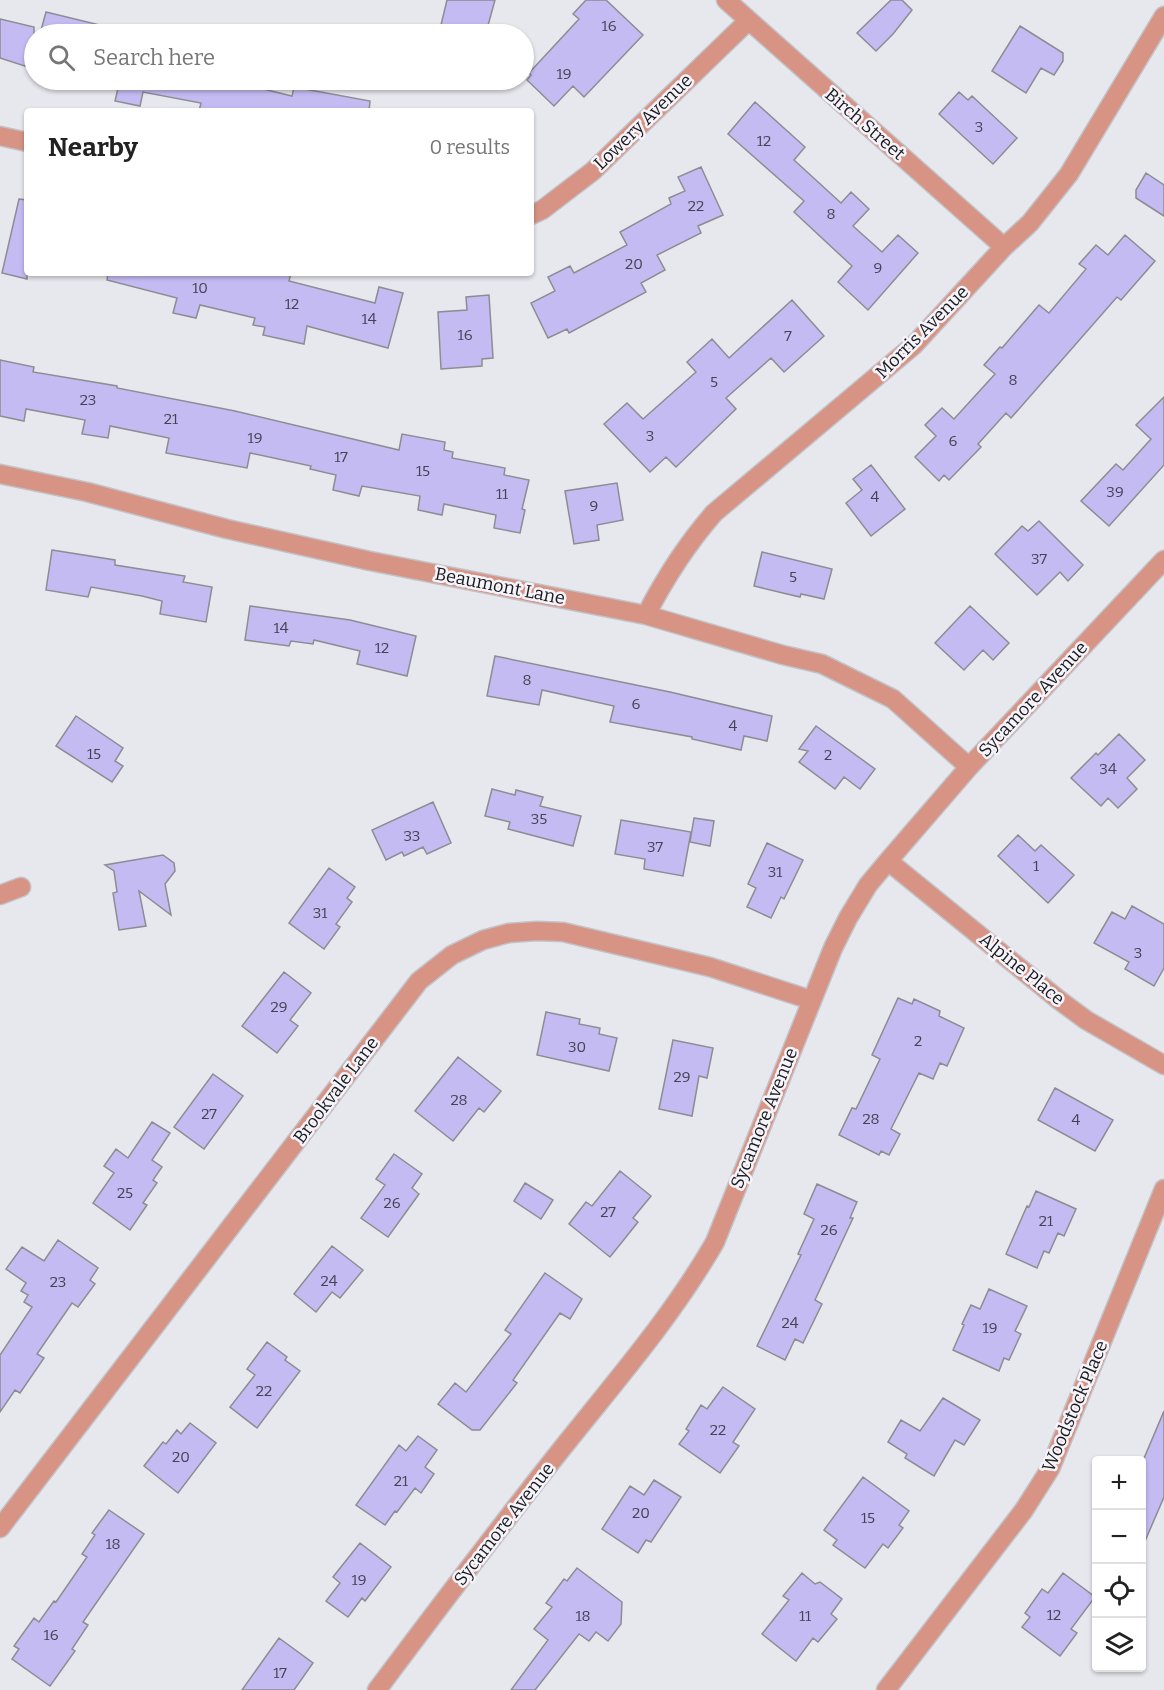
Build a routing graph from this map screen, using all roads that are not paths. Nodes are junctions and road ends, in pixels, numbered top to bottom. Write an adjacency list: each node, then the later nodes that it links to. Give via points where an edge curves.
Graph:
1 (726, 0): 3 (street, Birch Street)
2 (1164, 16): 7 (street, Morris Avenue, via 1069,174 1030,223)
3 (748, 21): 6 (street, Lowery Avenue, via 593,171); 7 (street, Birch Street)
4 (0, 136): 5 (street)
5 (24, 141)
6 (534, 214)
7 (1004, 247): 10 (street, Morris Avenue, via 914,345 714,513 663,581)
8 (0, 474): 10 (street, Beaumont Lane, via 370,561)
9 (1164, 560): 11 (street, Sycamore Avenue)
10 (646, 615): 11 (street, Beaumont Lane, via 822,664 852,678 893,699)
11 (969, 767): 12 (street, Sycamore Avenue)
12 (888, 861): 15 (street, Sycamore Avenue, via 848,918); 16 (street, Alpine Place, via 1086,1020)
13 (21, 887): 14 (street)
14 (0, 895)
15 (811, 1000): 18 (street, Brookvale Lane, via 710,967 563,932 509,933 452,955 419,981); 19 (street, Sycamore Avenue, via 715,1242 696,1275)
16 (1164, 1065)
17 (1164, 1189): 20 (street, Woodstock Place, via 1050,1469 1024,1510)
18 (0, 1528)
19 (377, 1690)
20 (886, 1690)

